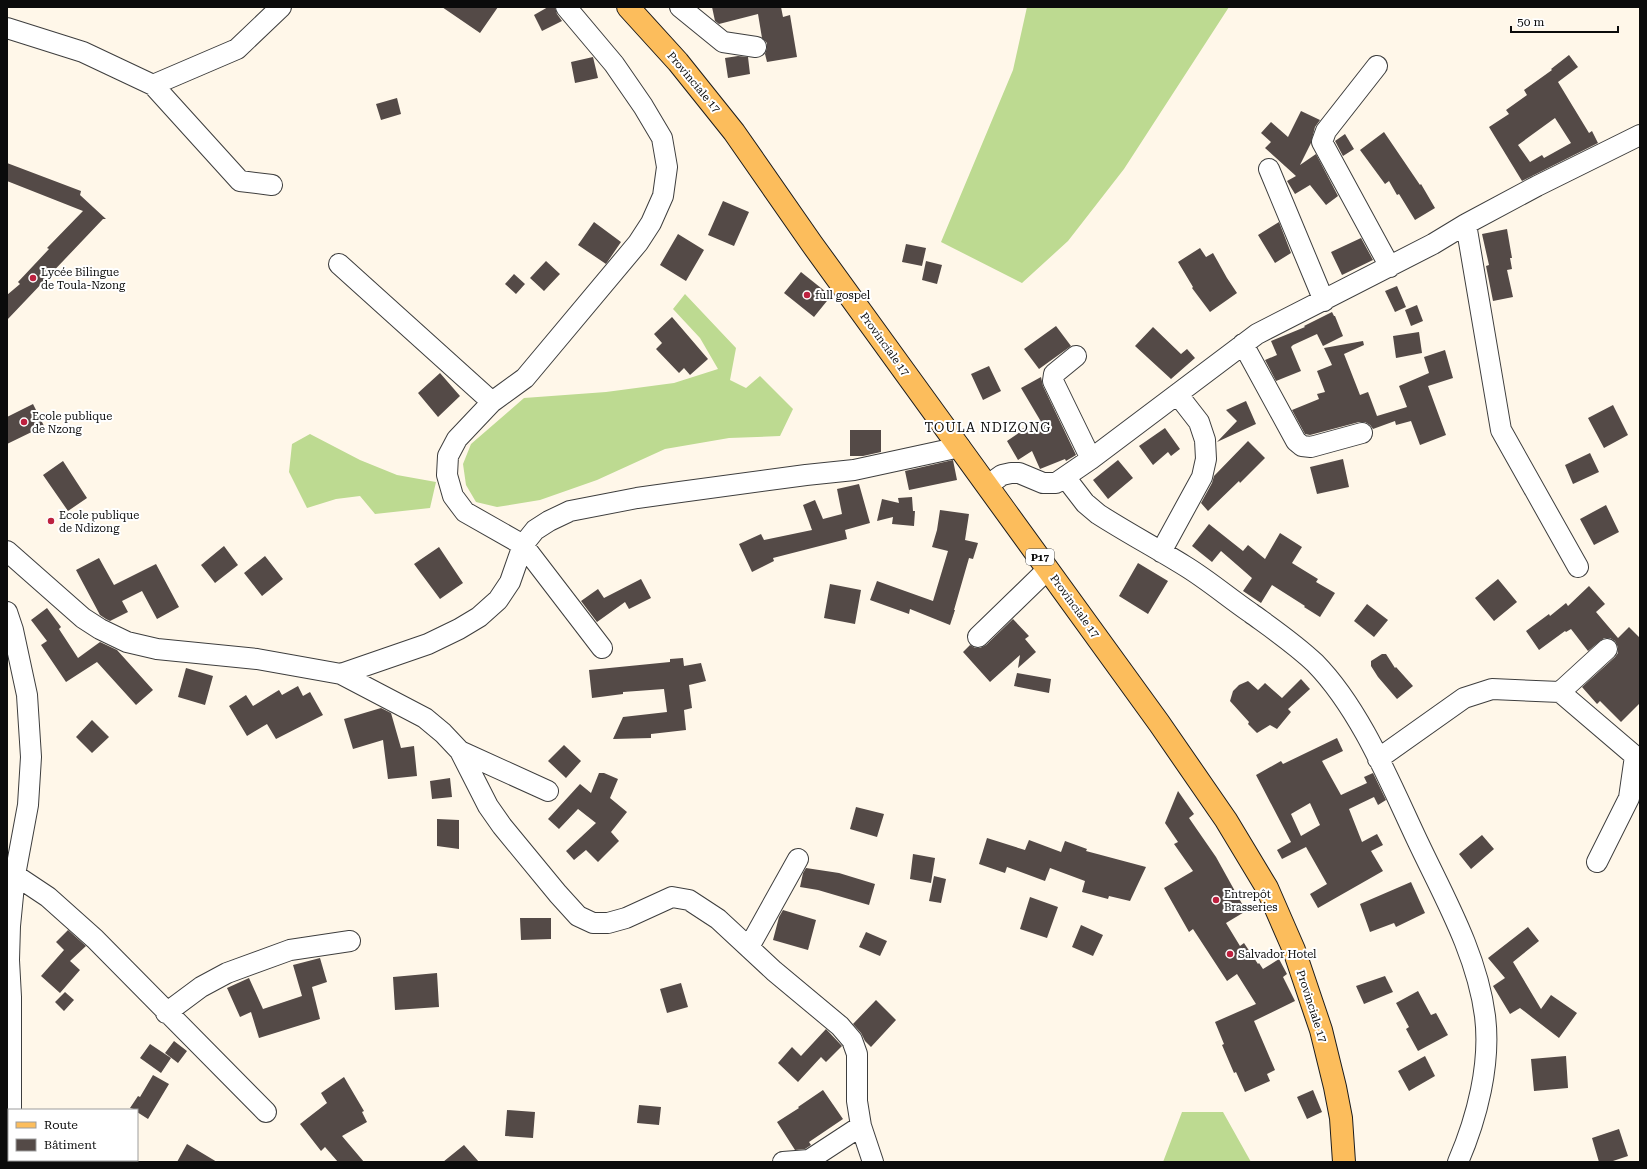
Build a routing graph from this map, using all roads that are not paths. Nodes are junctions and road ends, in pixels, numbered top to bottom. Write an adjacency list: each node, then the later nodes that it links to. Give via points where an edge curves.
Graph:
1 (281, 7): 8 (street, via 237,49)
2 (566, 7): 19 (street, via 614,64 662,138 667,167 662,196 638,243 525,378)
3 (680, 7): 6 (street, via 723,42)
4 (636, 10): 21 (main road, Provinciale 17 / P17, via 734,132)
5 (7, 28): 8 (street, via 83,52)
6 (756, 47)
7 (1377, 66): 14 (street, via 1326,131 1322,142)
8 (153, 85): 11 (street, via 240,181)
9 (1640, 135): 12 (street)
10 (1268, 169): 15 (street)
11 (272, 185)
12 (1466, 224): 14 (street); 28 (street, via 1501,430)
13 (339, 264): 19 (street)
14 (1390, 267): 15 (street)
15 (1324, 301): 16 (street, via 1257,334)
16 (1243, 344): 18 (street); 20 (street, via 1296,441 1302,446 1311,447)
17 (1076, 356): 22 (street, via 1054,374 1053,381)
18 (1178, 395): 22 (street); 27 (street, via 1199,422 1205,440 1206,459 1202,477)
19 (492, 402): 25 (street, via 457,439 448,456 447,475 453,496 465,512)
20 (1362, 433)
21 (960, 447): 24 (main road, Provinciale 17 / P17); 25 (street, via 854,470 637,498 570,511 535,530)
22 (1091, 459): 23 (street)
23 (1065, 477): 24 (street, via 1056,482 1043,483 1011,472); 27 (street, via 1085,503 1098,514)
24 (988, 485): 29 (main road, Provinciale 17 / P17)
25 (523, 545): 32 (street); 34 (street, via 510,582 498,600 479,616 428,644)
26 (7, 551): 34 (street, via 83,618 126,642 157,649 257,659)
27 (1161, 552): 38 (street, via 1289,641 1316,664 1350,710)
28 (1578, 567)
29 (1048, 569): 31 (street); 52 (main road, Provinciale 17 / P17, via 1226,820 1267,888 1294,950 1321,1030 1341,1118)
30 (7, 612): 43 (street, via 27,695 31,757 28,805)
31 (978, 637)
32 (602, 648)
33 (1607, 649): 35 (street)
34 (342, 674): 36 (street, via 424,718)
35 (1560, 692): 37 (street); 38 (street, via 1492,689 1464,698)
36 (460, 751): 39 (street); 45 (street, via 488,806 502,826 578,916 593,923 608,923 626,918 672,897 689,900 718,919)
37 (1637, 755): 40 (street)
38 (1378, 759): 53 (street, via 1458,927 1480,989 1485,1017 1486,1049 1473,1119)
39 (548, 791)
40 (1635, 798): 42 (street)
41 (798, 859): 45 (street)
42 (1597, 862)
43 (15, 876): 46 (street, via 48,897 95,939); 47 (street, via 9,960)
44 (350, 940): 46 (street, via 290,950 227,973 201,987)
45 (750, 947): 49 (street, via 774,971 840,1026 852,1040 856,1054 857,1101)
46 (166, 1013): 48 (street)
47 (12, 1109)
48 (266, 1112)
49 (861, 1126): 50 (street, via 809,1160); 51 (street)
50 (783, 1162)
51 (873, 1162)
52 (1344, 1162)
53 (1458, 1162)

